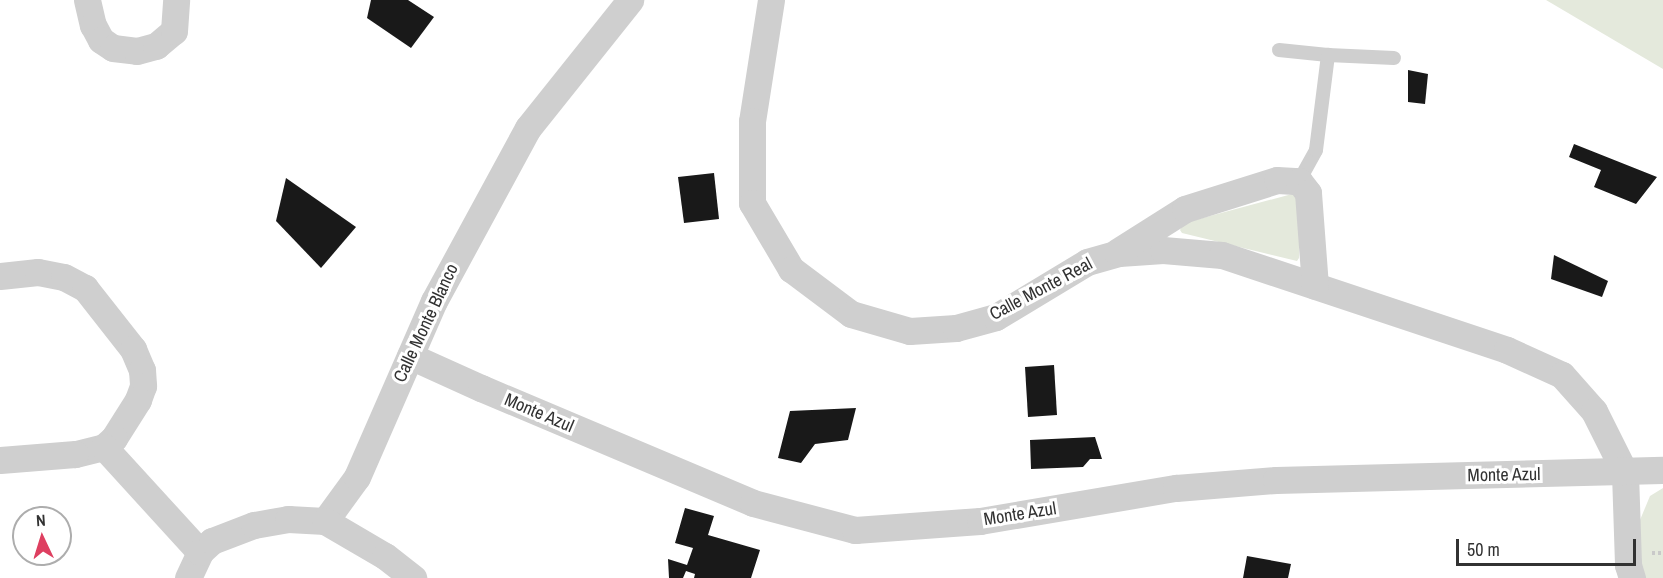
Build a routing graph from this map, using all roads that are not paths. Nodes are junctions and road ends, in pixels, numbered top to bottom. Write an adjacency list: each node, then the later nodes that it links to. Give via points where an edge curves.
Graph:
1 (87, 0): 2 (street, via 101,40 113,48 137,51 156,46 174,31)
2 (176, 0)
3 (630, 0): 12 (street, Calle Monte Blanco, via 528,128 434,301)
4 (771, 0): 9 (street, Calle Monte Real, via 752,121 752,203 791,269 851,314 910,331 956,328 996,317 1087,262)
5 (1279, 50): 6 (lane)
6 (1328, 55): 7 (lane); 8 (lane, via 1316,150)
7 (1394, 58)
8 (1299, 181): 9 (street, via 1277,180 1185,209); 11 (street, via 1308,193)
9 (1112, 255): 11 (street, Calle Monte Real, via 1163,250 1222,255)
10 (0, 276): 13 (street, via 38,272 64,277 85,288 133,349 142,370 143,386 114,438)
11 (1315, 286): 16 (street, Calle Monte Real, via 1507,350 1562,375 1593,411)
12 (410, 356): 16 (street, Monte Azul, via 753,503 855,530 980,521 1176,488 1276,480); 17 (street, Calle Monte Blanco, via 357,477)
13 (104, 447): 14 (street, via 75,454); 18 (street)
14 (0, 460)
15 (1663, 470): 16 (street, Monte Azul)
16 (1625, 473): 21 (street, Calle Monte Real, via 1628,565)
17 (325, 521): 18 (street, via 288,519 254,525 212,541); 20 (street)
18 (200, 552): 19 (street)
19 (188, 578)
20 (413, 578)
21 (1632, 578)

